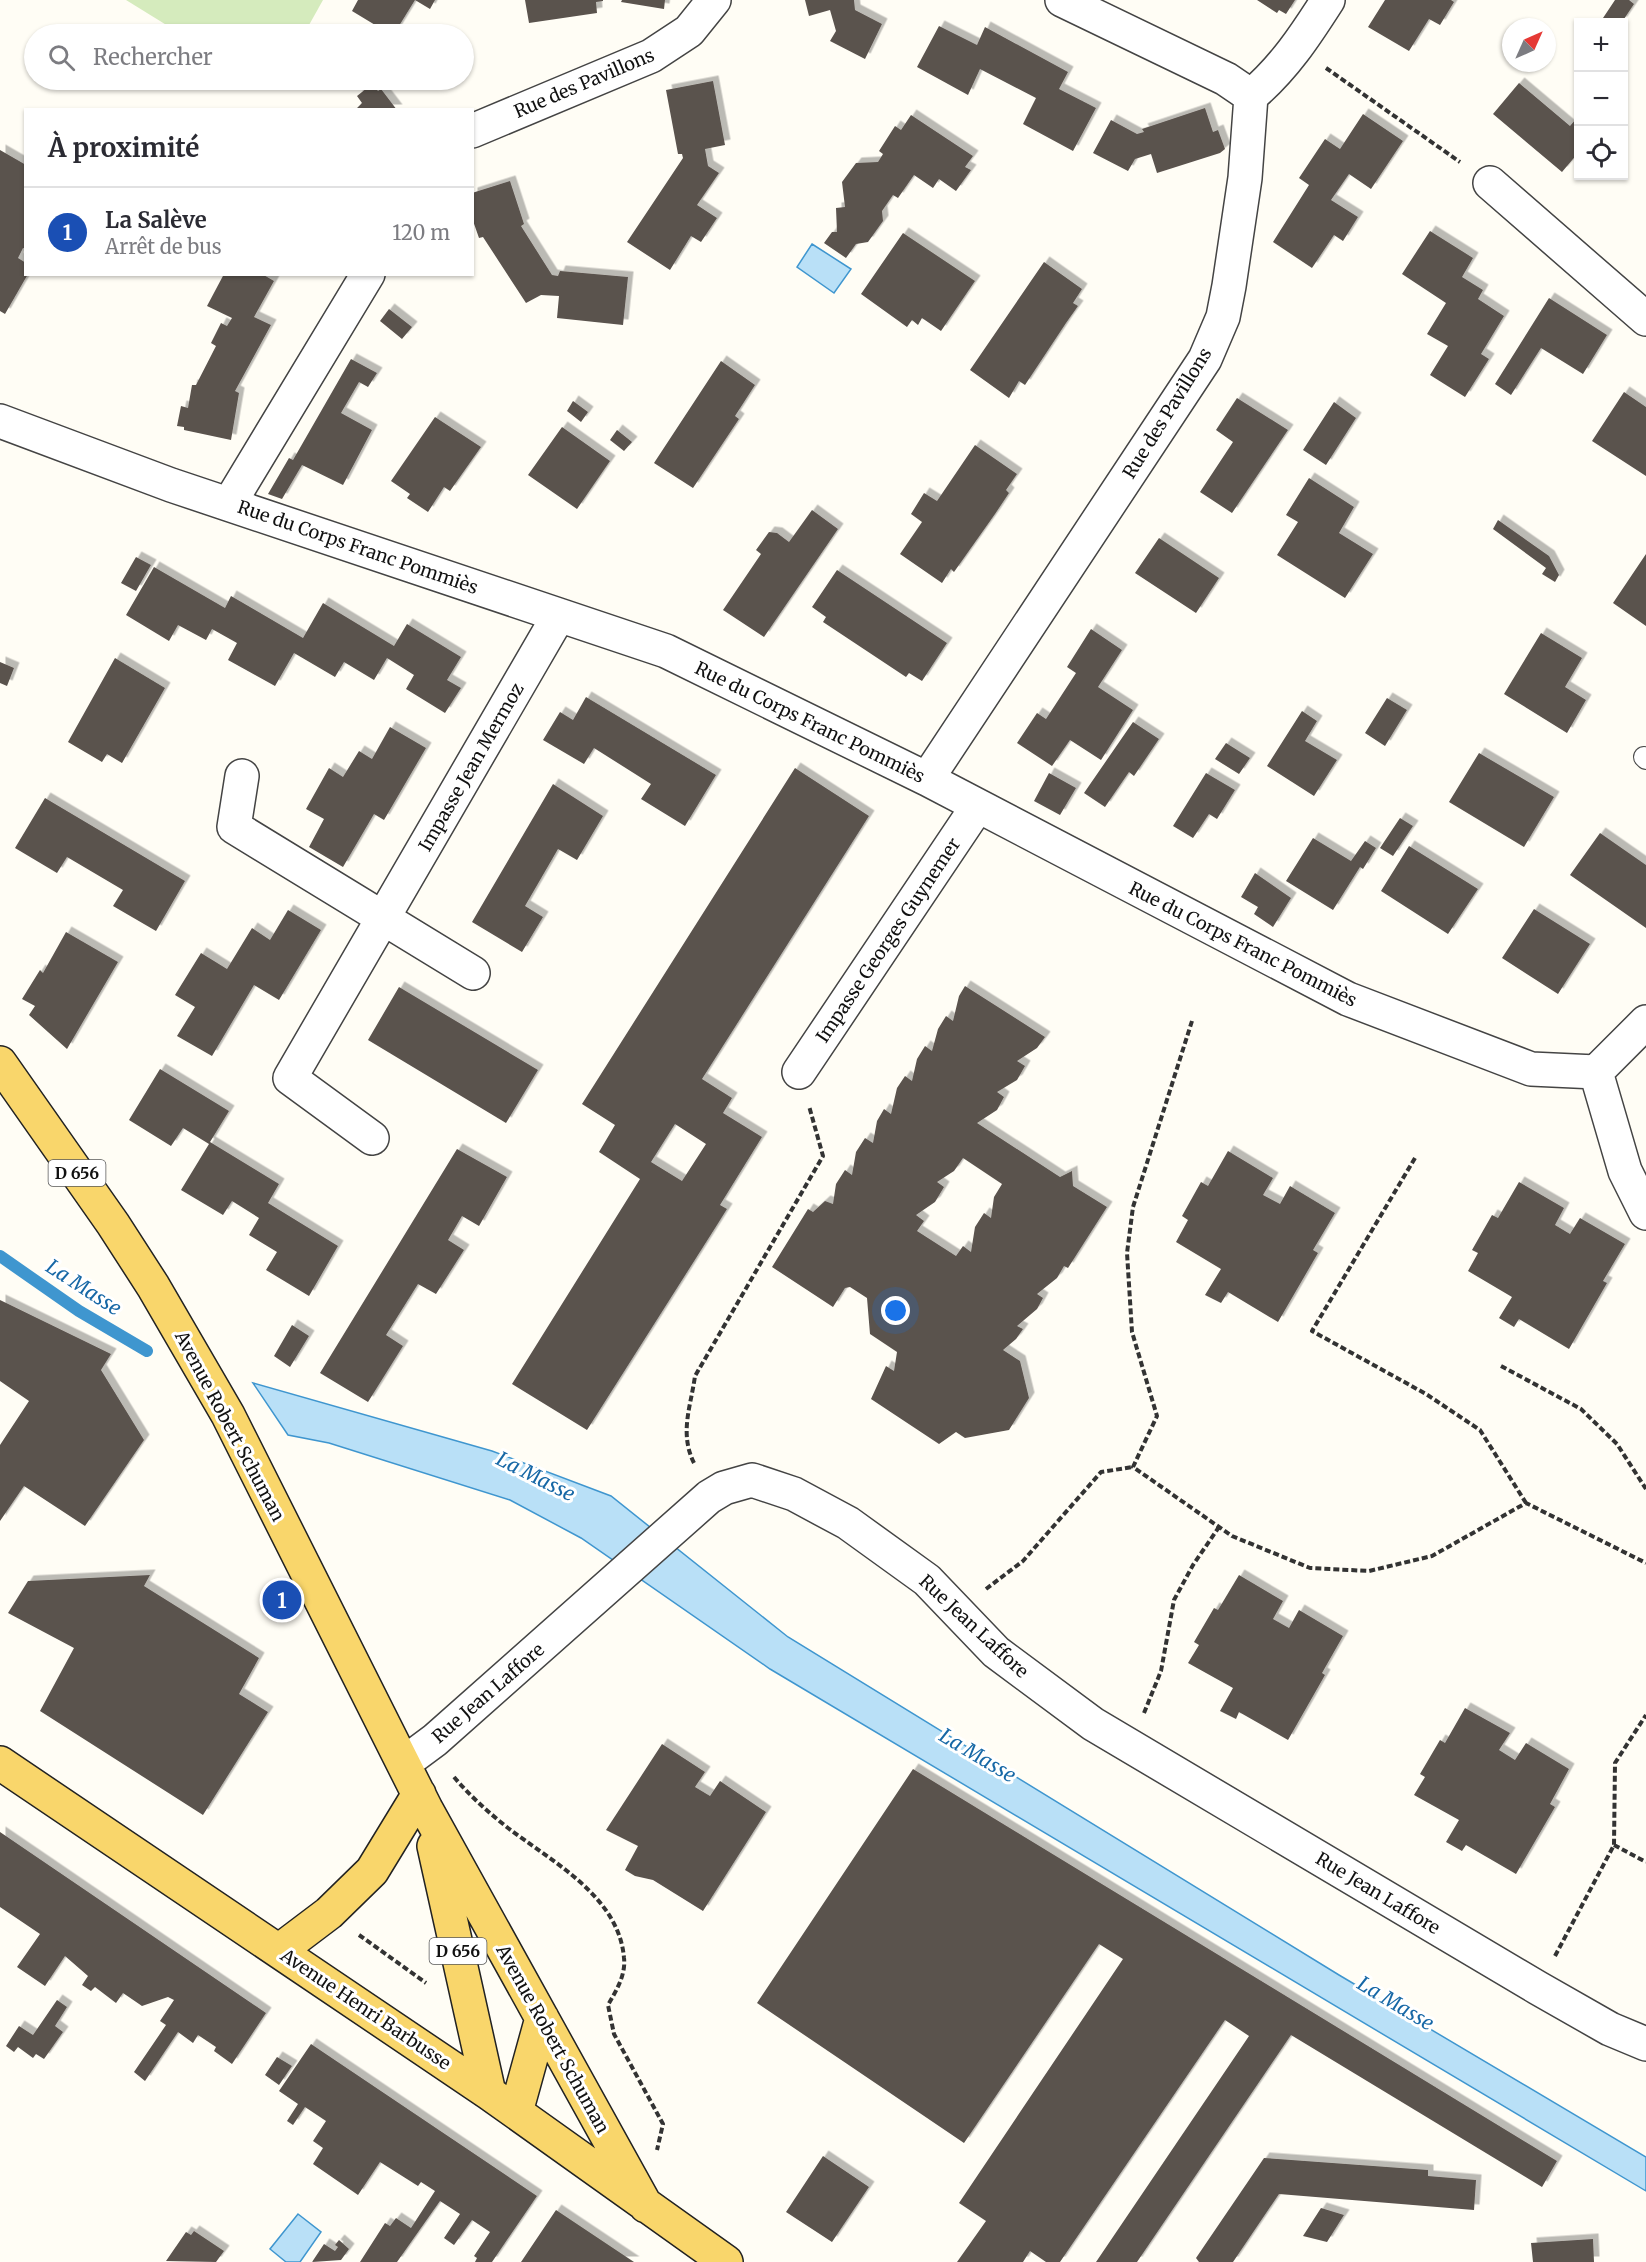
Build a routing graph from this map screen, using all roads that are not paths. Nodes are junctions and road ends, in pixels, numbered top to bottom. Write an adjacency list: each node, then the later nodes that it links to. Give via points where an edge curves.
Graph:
1 (714, 0): 5 (street, Rue des Pavillons, via 689,31 651,56)
2 (1062, 0): 4 (street, via 1218,75)
3 (1328, 0): 4 (street, via 1298,49)
4 (1251, 96): 13 (street, Rue des Pavillons, via 1245,178 1229,286 1223,317 1205,359)
5 (474, 130)
6 (1490, 183): 8 (street)
7 (367, 276): 10 (street)
8 (1646, 319)
9 (0, 421): 10 (street, Rue du Corps Franc Pommiès)
10 (229, 504): 11 (street, Rue du Corps Franc Pommiès)
11 (559, 615): 13 (street, Rue du Corps Franc Pommiès, via 666,651); 15 (street, Impasse Jean Mermoz)
12 (242, 776): 15 (street, via 234,827)
13 (927, 779): 14 (street, Rue du Corps Franc Pommiès)
14 (977, 807): 19 (street, Impasse Georges Guynemer); 20 (street, Rue du Corps Franc Pommiès, via 1348,999 1532,1069)
15 (382, 919): 16 (street); 21 (street, Impasse Jean Mermoz, via 290,1078)
16 (473, 973)
17 (1646, 1022): 20 (street)
18 (0, 1063): 24 (main road, Avenue Robert Schuman / D 656, via 113,1224 228,1415)
19 (799, 1072)
20 (1596, 1072): 22 (street, via 1624,1172)
21 (372, 1138)
22 (1646, 1213)
23 (0, 1763): 26 (main road, Avenue Henri Barbusse)
24 (404, 1763): 25 (main road, Avenue Robert Schuman / D 656); 28 (street, Rue Jean Laffore, via 710,1497 752,1479 794,1494 888,1550 927,1580 996,1652 1052,1696 1130,1746 1538,1988 1610,2029)
25 (422, 1802): 26 (main road, via 372,1871 329,1913); 27 (main road, Avenue Robert Schuman / D 656); 29 (main road, Avenue Robert Schuman / D 656)
26 (280, 1950): 29 (main road, Avenue Henri Barbusse / D 656)
27 (542, 2018): 30 (main road); 31 (main road, Avenue Robert Schuman / D 656)
28 (1646, 2044)
29 (489, 2093): 30 (main road, Avenue Henri Barbusse / D 656)
30 (516, 2112): 31 (main road, Avenue Henri Barbusse / D 656)
31 (646, 2206): 32 (main road, Avenue Henri Barbusse / D 656)
32 (726, 2262)

